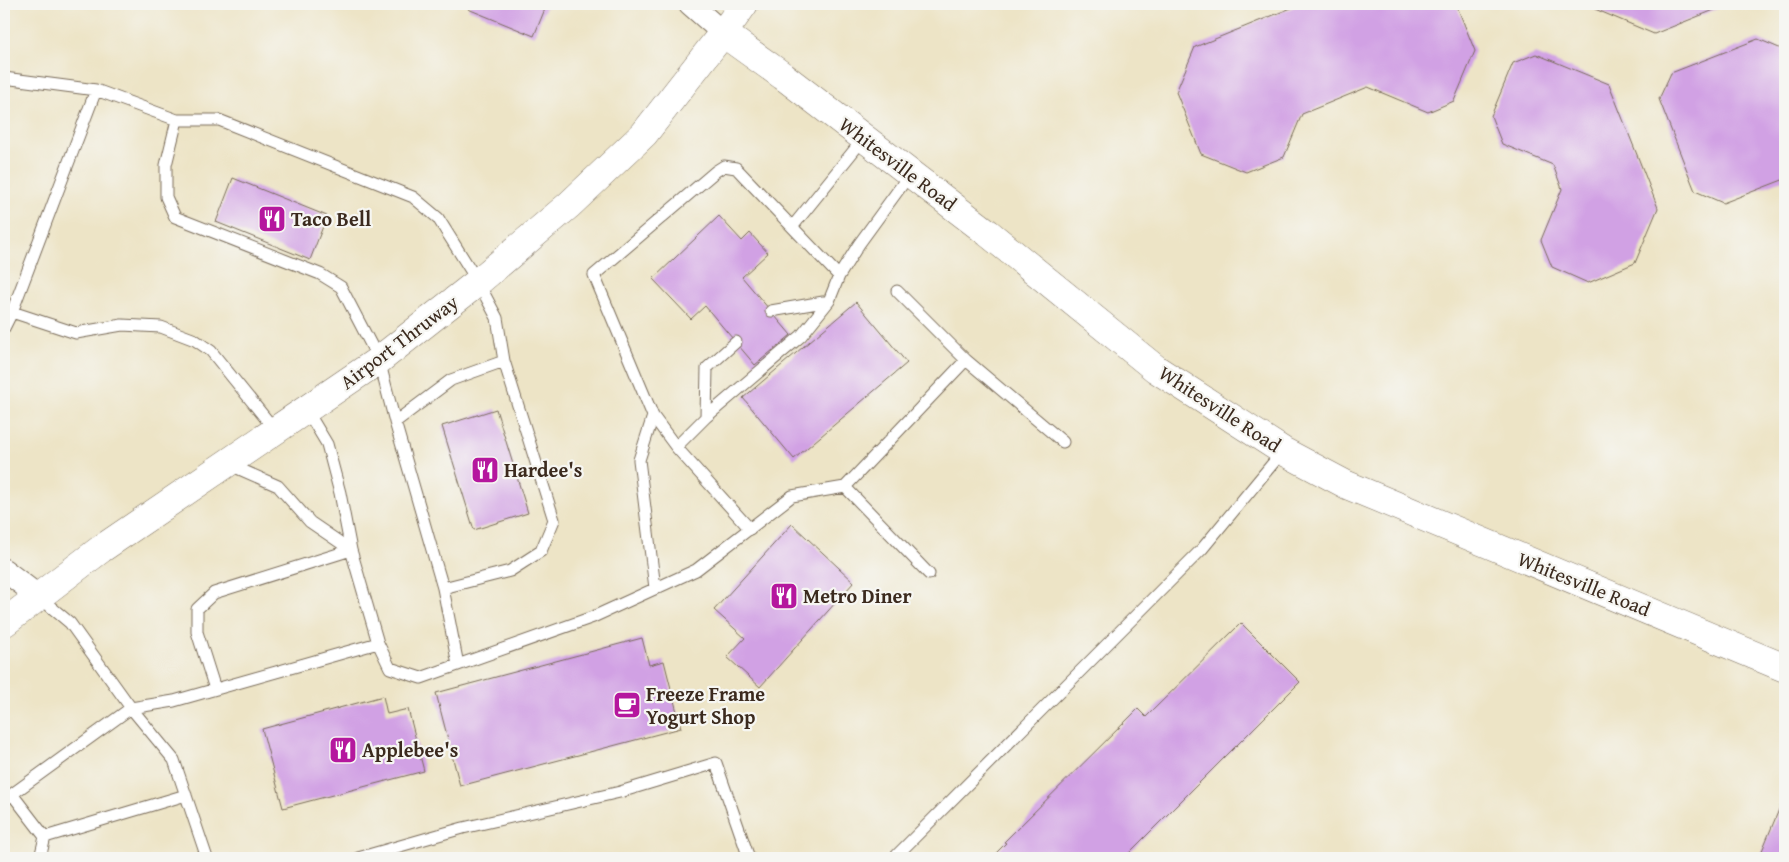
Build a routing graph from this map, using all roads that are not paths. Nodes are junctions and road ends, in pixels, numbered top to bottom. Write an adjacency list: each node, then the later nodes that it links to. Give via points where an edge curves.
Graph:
1 (690, 4): 3 (street)
2 (744, 4): 3 (main road, Airport Thruway)
3 (724, 33): 7 (main road, Whitesville Road); 11 (main road, Airport Thruway, via 644,134)
4 (4, 78): 5 (lane)
5 (96, 90): 6 (lane); 14 (lane)
6 (177, 120): 11 (lane, via 219,120 412,196 438,218); 18 (lane, via 166,165 166,197 175,217 320,274 341,287)
7 (864, 138): 8 (main road, Whitesville Road); 9 (lane)
8 (910, 173): 10 (lane); 28 (main road, Whitesville Road, via 1156,369)
9 (793, 226): 10 (lane); 22 (lane, via 736,168 724,166 594,274)
10 (839, 276): 13 (lane)
11 (478, 282): 18 (main road, Airport Thruway); 20 (lane, via 497,318)
12 (897, 291): 19 (lane)
13 (829, 301): 15 (lane); 23 (lane, via 800,336)
14 (8, 310): 16 (lane); 25 (lane, via 76,333 122,326 161,327 195,340 211,351)
15 (771, 312)
16 (4, 328)
17 (736, 342): 23 (lane, via 707,368)
18 (379, 360): 21 (main road, Airport Thruway); 24 (lane)
19 (966, 360): 26 (lane); 30 (lane)
20 (504, 361): 24 (lane, via 451,380); 35 (lane, via 554,520 541,551 510,571)
21 (306, 409): 25 (main road, Airport Thruway); 32 (lane, via 326,444)
22 (653, 416): 27 (lane); 36 (lane, via 639,460)
23 (706, 417): 27 (lane)
24 (395, 422): 35 (lane)
25 (275, 430): 29 (main road, Airport Thruway)
26 (1062, 442)
27 (676, 447): 31 (lane)
28 (1283, 451): 41 (main road, Whitesville Road, via 1347,485); 51 (lane, via 1202,549)
29 (226, 463): 32 (lane, via 278,486 310,522); 37 (main road, Airport Thruway)
30 (845, 487): 31 (lane, via 792,496); 34 (lane)
31 (750, 529): 36 (lane, via 696,570)
32 (351, 550): 39 (lane); 42 (lane, via 214,593 197,609 198,632)
33 (4, 570): 37 (street)
34 (930, 574)
35 (443, 588): 40 (lane)
36 (656, 588): 40 (lane, via 593,617)
37 (38, 596): 38 (main road, Airport Thruway); 43 (lane, via 70,623)
38 (4, 623)
39 (378, 644): 40 (lane, via 390,668 421,678); 42 (lane)
40 (458, 665)
41 (1785, 668)
42 (216, 689): 43 (lane, via 174,701)
43 (131, 708): 44 (lane, via 174,760); 45 (lane)
44 (186, 795): 46 (lane); 48 (lane)
45 (8, 797): 46 (lane)
46 (45, 837): 47 (lane)
47 (40, 858)
48 (207, 858)
49 (358, 858): 50 (lane, via 463,828 620,792 716,763)
50 (749, 858)
51 (894, 858)

